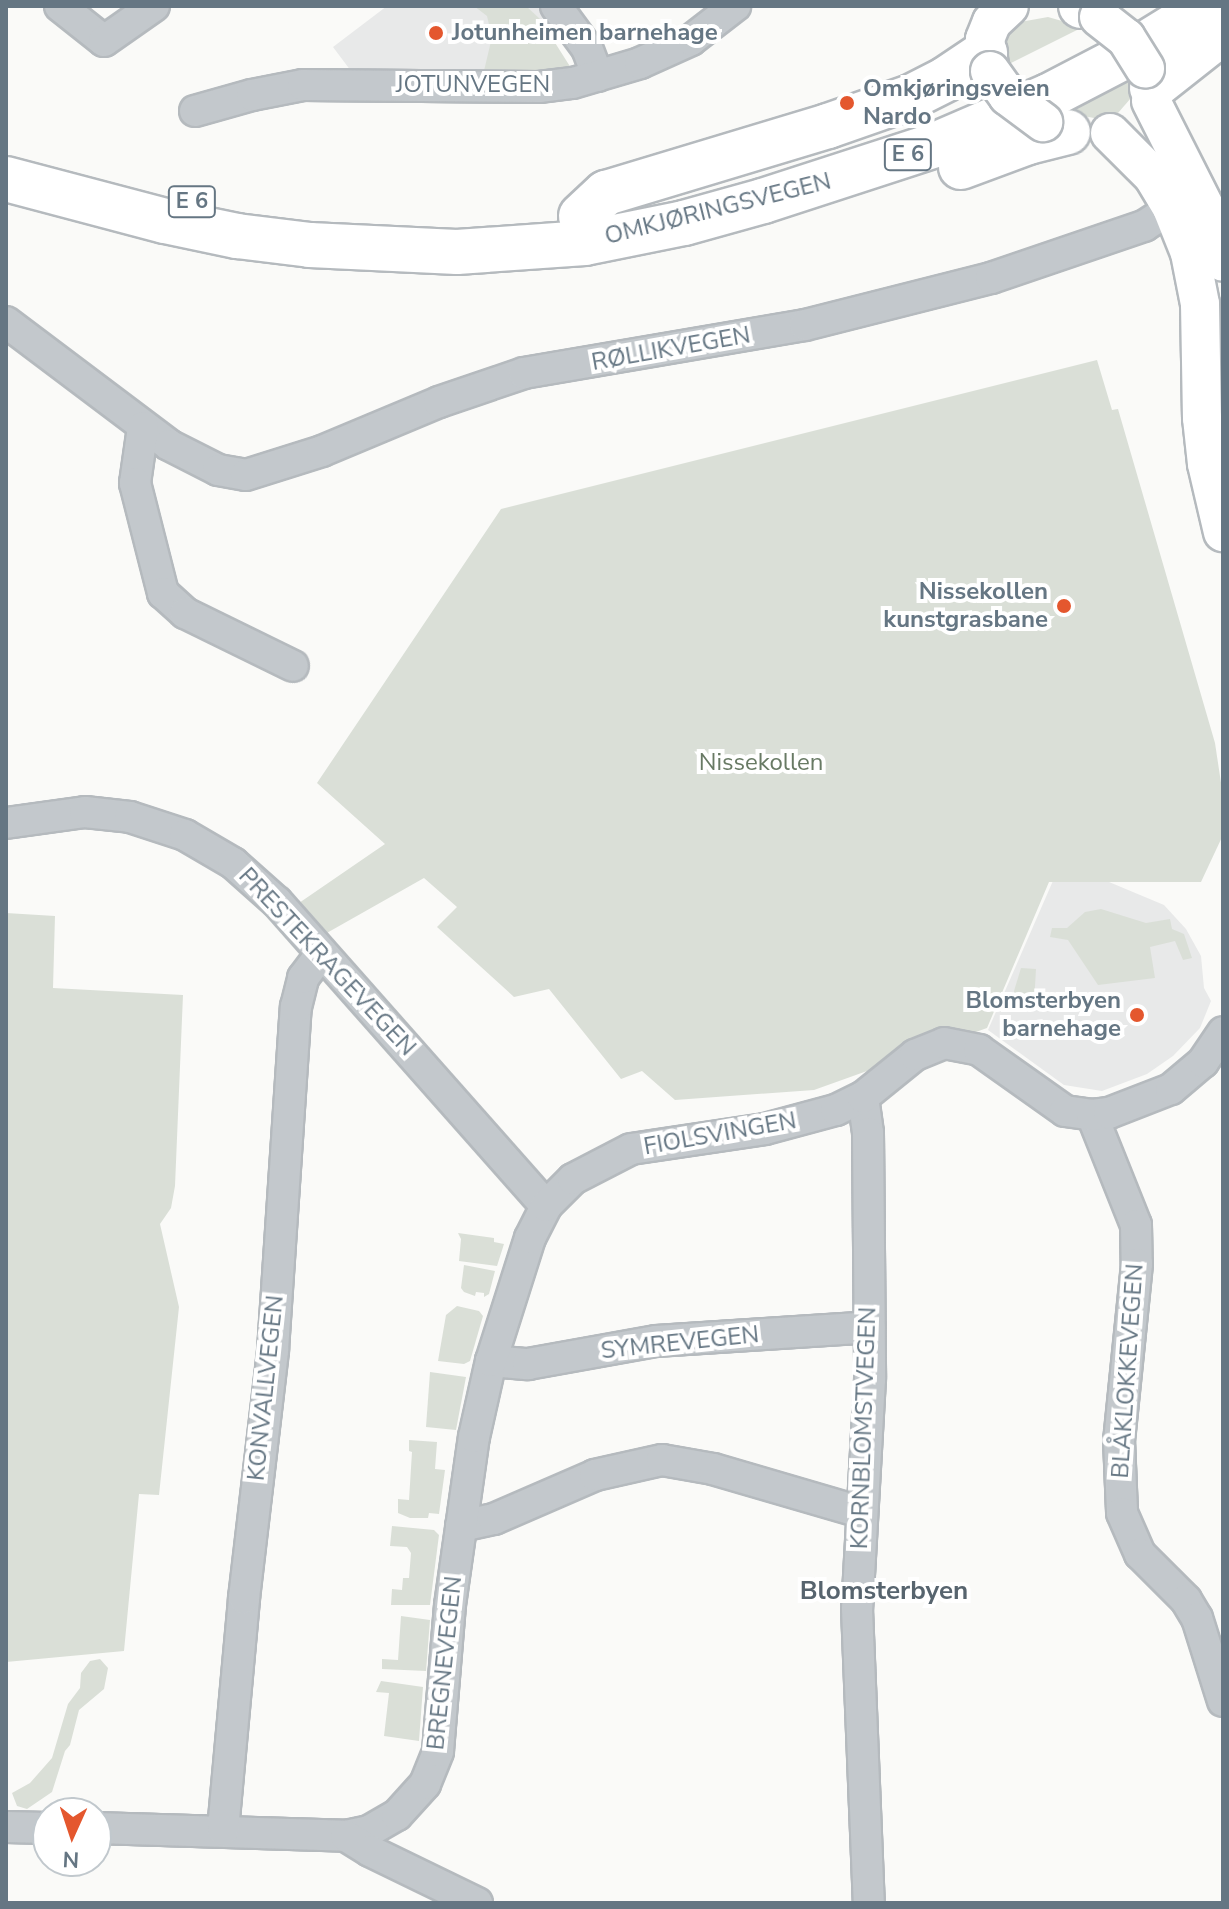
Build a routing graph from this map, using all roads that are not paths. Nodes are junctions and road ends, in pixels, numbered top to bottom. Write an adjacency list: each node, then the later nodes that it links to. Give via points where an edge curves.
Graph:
1 (60, 6): 2 (street, via 104,41)
2 (154, 6)
3 (556, 6): 12 (street, via 587,48)
4 (735, 6): 12 (street, JOTUNVEGEN, via 691,40)
5 (962, 6): 11 (main road)
6 (1009, 6): 11 (main road, via 992,22)
7 (1157, 6): 20 (highway, OMKJØRINGSVEGEN / E 6, via 1061,59 911,125)
8 (1207, 6): 20 (highway, OMKJØRINGSVEGEN / E 6, via 1049,96 935,145 684,223)
9 (1085, 9): 13 (main road, bridge, via 1126,38)
10 (1223, 32): 13 (highway)
11 (986, 54): 15 (main road, bridge, via 1008,96); 20 (highway, E 6, via 911,97 606,193)
12 (598, 76): 14 (street, JOTUNVEGEN, via 539,87 303,85)
13 (1149, 86): 15 (main road, via 1135,124); 17 (main road)
14 (195, 111)
15 (1074, 129): 19 (main road, via 1153,176); 20 (highway, E 6, via 849,206 742,235 616,253)
16 (6, 152): 20 (highway, OMKJØRINGSVEGEN / E 6, via 241,212 415,226)
17 (1190, 175): 19 (street); 21 (main road)
18 (6, 179): 20 (highway, OMKJØRINGSVEGEN / E 6, via 165,221 310,245 457,252)
19 (1172, 208): 23 (street, RØLLIKVEGEN, via 1144,226 991,278 805,325 524,373 246,475 218,470); 24 (main road, via 1197,278 1202,418)
20 (583, 229)
21 (1223, 262)
22 (6, 322): 23 (street, RØLLIKVEGEN)
23 (143, 427): 25 (street, via 135,483 163,593 185,613)
24 (1223, 532)
25 (293, 666)
26 (6, 823): 27 (street, PRESTEKRAGEVEGEN, via 85,812 159,824 233,863)
27 (322, 953): 31 (street, PRESTEKRAGEVEGEN); 40 (street, KONVALLVEGEN, via 303,978 296,1007 273,1350)
28 (1223, 1032): 30 (street, FIOLSVINGEN, via 1203,1062 1171,1089 1127,1108)
29 (863, 1097): 30 (street, FIOLSVINGEN, via 925,1049 955,1043 991,1058 1051,1104); 31 (street, FIOLSVINGEN, via 803,1121 631,1149 573,1179); 32 (street, KORNBLOMSTVEGEN)
30 (1092, 1115): 36 (street, BLÅKLOKKEVEGEN, via 1136,1225 1137,1264 1119,1440 1122,1513 1140,1554 1197,1618)
31 (546, 1206): 33 (street, BREGNEVEGEN, via 530,1238)
32 (870, 1327): 33 (street, SYMREVEGEN, via 656,1341 528,1364); 34 (street, KORNBLOMSTVEGEN)
33 (491, 1361): 35 (street, BREGNEVEGEN)
34 (860, 1512): 35 (street, via 713,1469 662,1460 595,1475 494,1519); 43 (street, KORNBLOMSTVEGEN, via 857,1609)
35 (461, 1526): 41 (street, BREGNEVEGEN, via 446,1636 441,1729 432,1769 397,1815 369,1831)
36 (1223, 1701)
37 (6, 1827): 38 (street)
38 (32, 1828)
39 (112, 1828): 40 (street, BREGNEVEGEN)
40 (223, 1830): 41 (street, BREGNEVEGEN)
41 (346, 1836): 42 (street)
42 (477, 1903)
43 (869, 1903)

